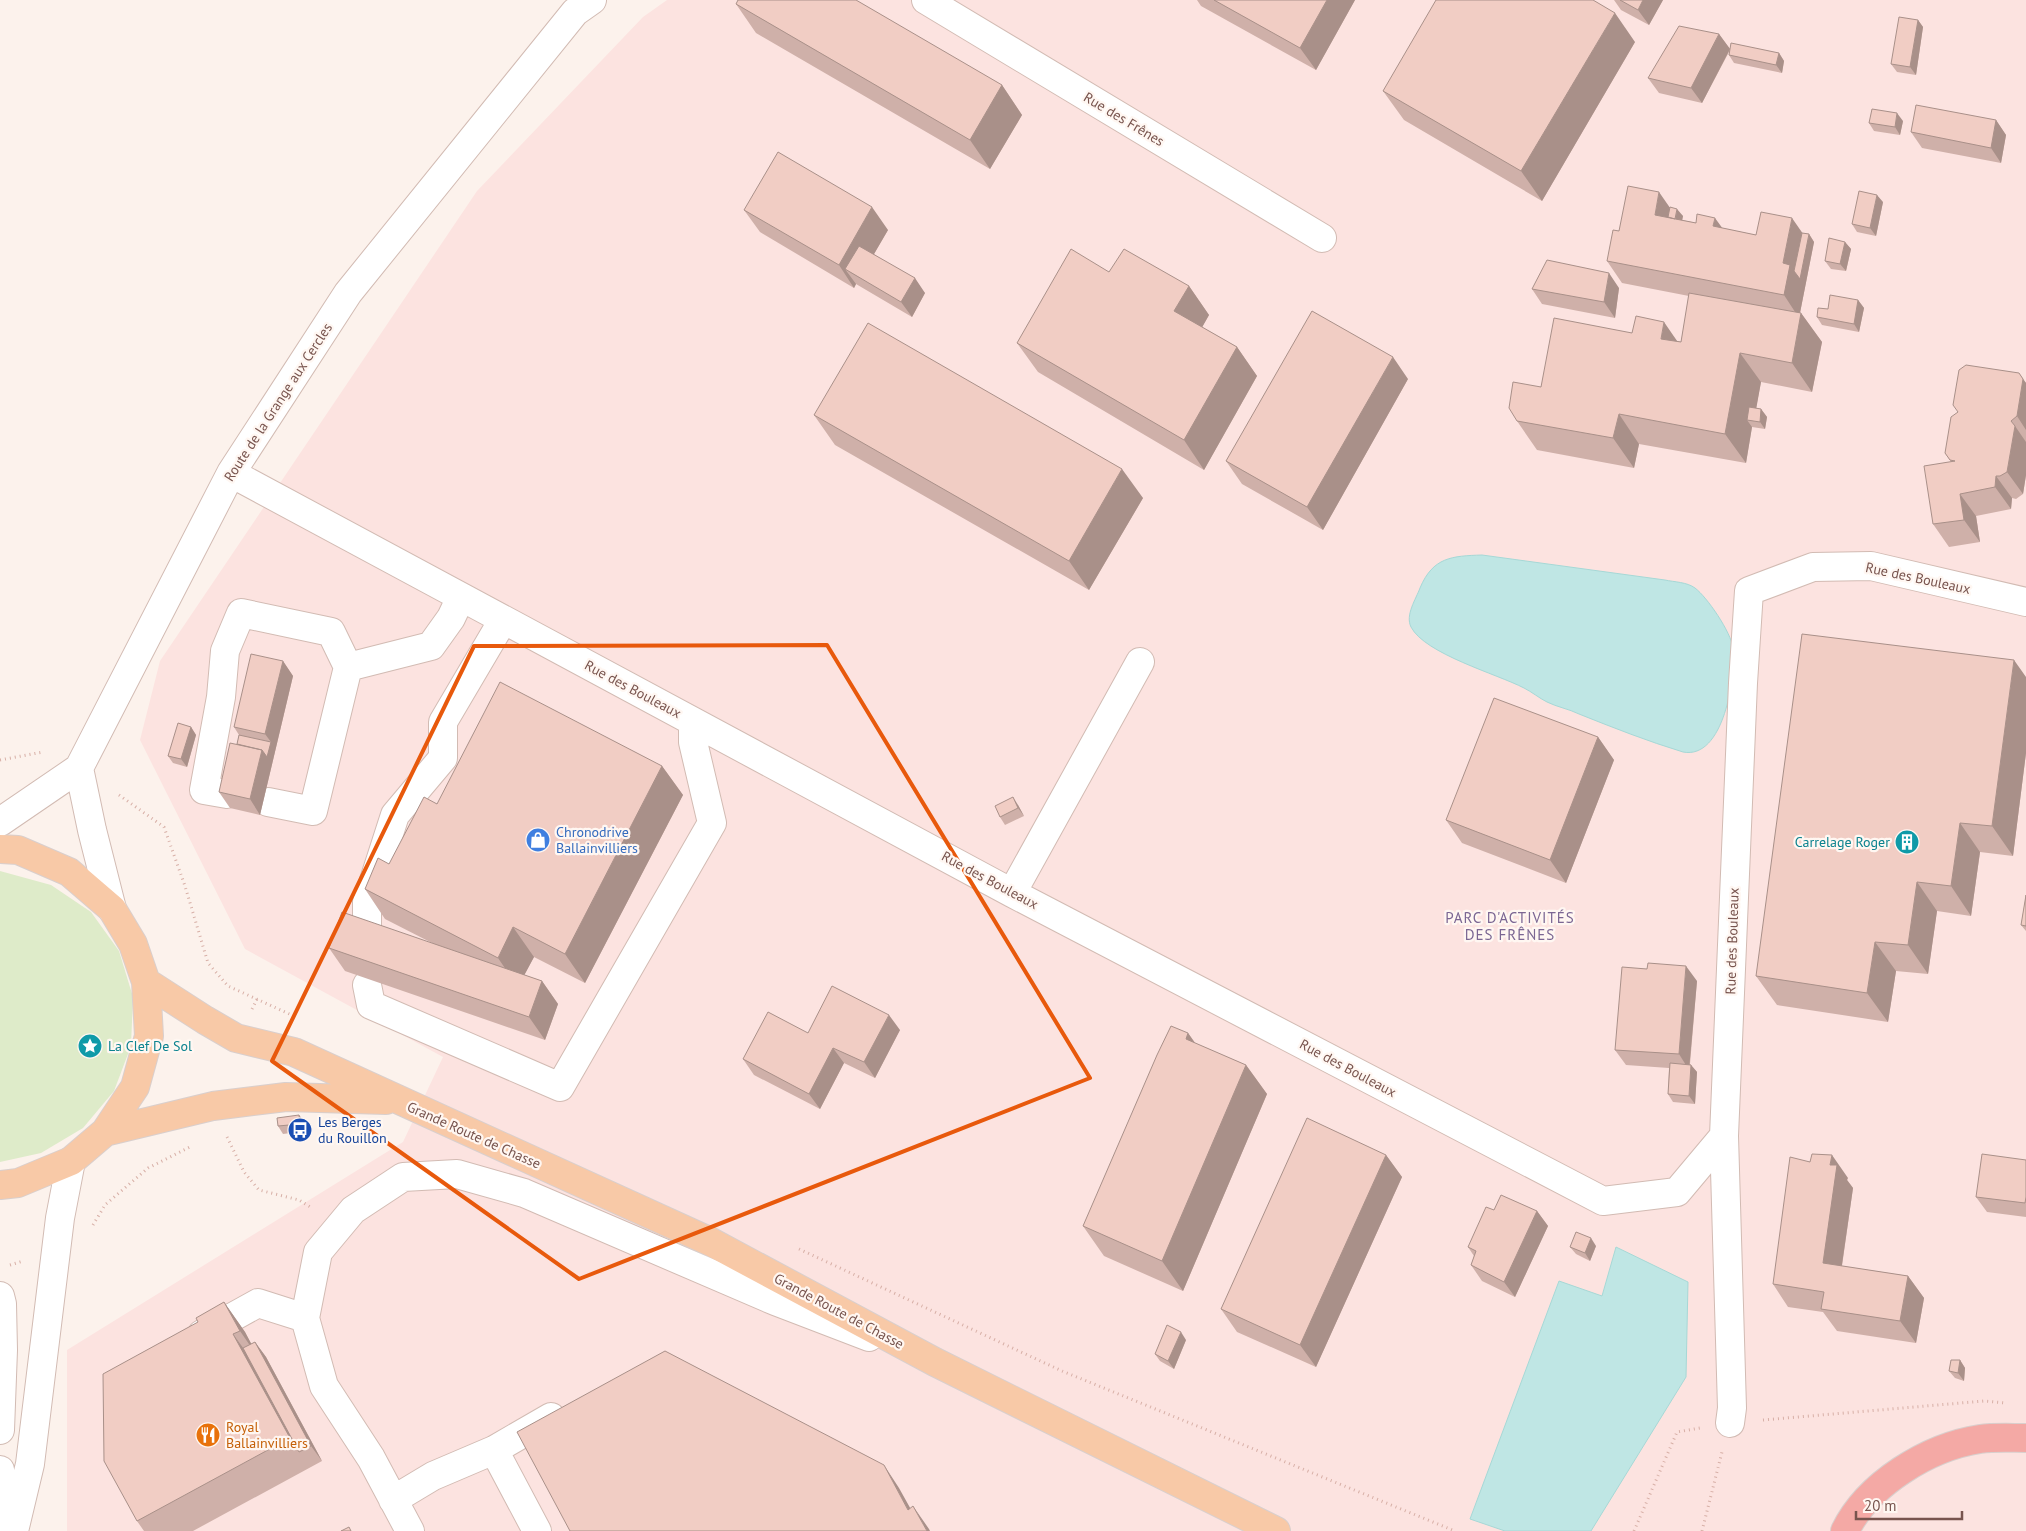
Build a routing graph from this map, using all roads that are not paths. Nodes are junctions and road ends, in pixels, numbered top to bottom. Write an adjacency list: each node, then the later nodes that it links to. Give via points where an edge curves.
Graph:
1 (592, 0): 4 (street, Route de la Grange aux Cercles, via 575,12 348,293)
2 (926, 0): 3 (street, Rue des Frênes)
3 (1322, 238)
4 (231, 473): 5 (street, Rue des Bouleaux); 11 (street, Route de la Grange aux Cercles)
5 (461, 597): 7 (street, Rue des Bouleaux); 9 (street, via 431,646)
6 (2026, 602): 23 (street, Rue des Bouleaux, via 1871,566 1813,567 1749,591)
7 (503, 620): 10 (street, Rue des Bouleaux); 18 (street, via 443,722 443,758 395,815 367,902)
8 (1140, 662): 16 (street)
9 (348, 667): 12 (street, via 331,632 241,613 225,651 222,697 204,790); 13 (street, via 313,811)
10 (693, 722): 16 (street, Rue des Bouleaux); 20 (street, via 693,742 712,823 560,1087 371,1005)
11 (79, 768): 14 (street, Route de la Grange aux Cercles); 17 (street)
12 (228, 794)
13 (268, 802)
14 (0, 822)
15 (0, 849): 17 (main road, via 18,850 69,872)
16 (1012, 892): 23 (street, Rue des Bouleaux, via 1603,1201 1677,1192)
17 (112, 909): 19 (main road, via 133,944)
18 (367, 925)
19 (146, 982): 21 (main road, Grande Route de Chasse, via 236,1038 294,1052); 22 (main road, via 149,1036 135,1087)
20 (367, 985)
21 (397, 1100): 22 (main road, via 286,1097 213,1106); 29 (main road, Grande Route de Chasse, via 711,1242)
22 (105, 1132): 24 (main road)
23 (1724, 1136): 31 (street)
24 (71, 1161): 25 (main road, via 18,1184); 38 (street, via 60,1218 30,1464)
25 (0, 1185)
26 (0, 1296): 32 (street, via 3,1341)
27 (305, 1318): 28 (street, via 258,1303); 29 (street, via 318,1252 353,1210 403,1177 457,1174 524,1193 775,1301); 36 (street, via 324,1386 371,1458)
28 (181, 1345)
29 (935, 1362): 41 (main road, Grande Route de Chasse)
30 (571, 1406): 34 (street)
31 (1730, 1423)
32 (0, 1430)
33 (2026, 1438): 42 (highway, via 1980,1439 1944,1448 1901,1469 1874,1492)
34 (494, 1450): 36 (street, via 433,1476); 40 (street)
35 (0, 1470): 37 (street)
36 (393, 1500): 39 (street)
37 (10, 1531)
38 (14, 1531)
39 (410, 1531)
40 (537, 1531)
41 (1276, 1531)
42 (1845, 1531)

